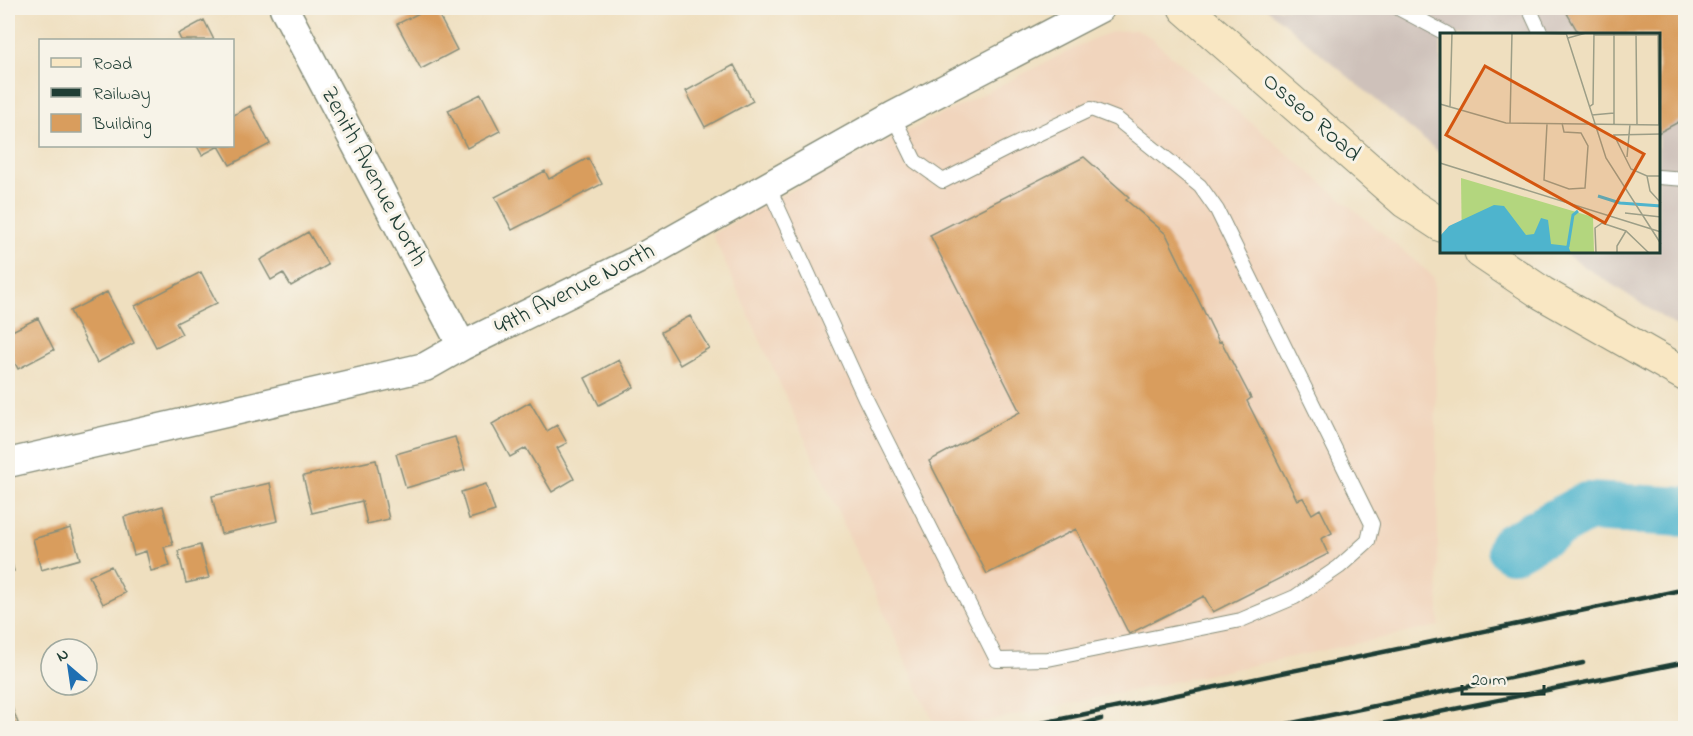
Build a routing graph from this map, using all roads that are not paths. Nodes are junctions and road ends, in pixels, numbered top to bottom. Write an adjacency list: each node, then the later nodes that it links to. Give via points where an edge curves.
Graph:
1 (284, 8): 14 (street, Zenith Avenue North)
2 (1100, 8): 8 (street, 49th Avenue North)
3 (1185, 8): 12 (main road, Osseo Road, via 1406,202)
4 (1398, 8): 6 (lane)
5 (1529, 8): 7 (lane)
6 (1446, 33)
7 (1541, 33)
8 (893, 116): 11 (street, 49th Avenue North); 11 (lane, via 915,161 943,181 1091,109 1117,119 1200,186 1217,210 1372,524 1368,541 1339,567 1294,597 1242,620 1048,658 997,660 865,398)
9 (1660, 177): 10 (lane)
10 (1686, 179)
11 (769, 188): 14 (street, 49th Avenue North, via 637,260)
12 (1440, 224)
13 (1484, 254): 15 (main road, via 1542,293)
14 (462, 346): 16 (street, 49th Avenue North, via 425,367)
15 (1686, 375)
16 (8, 463)

